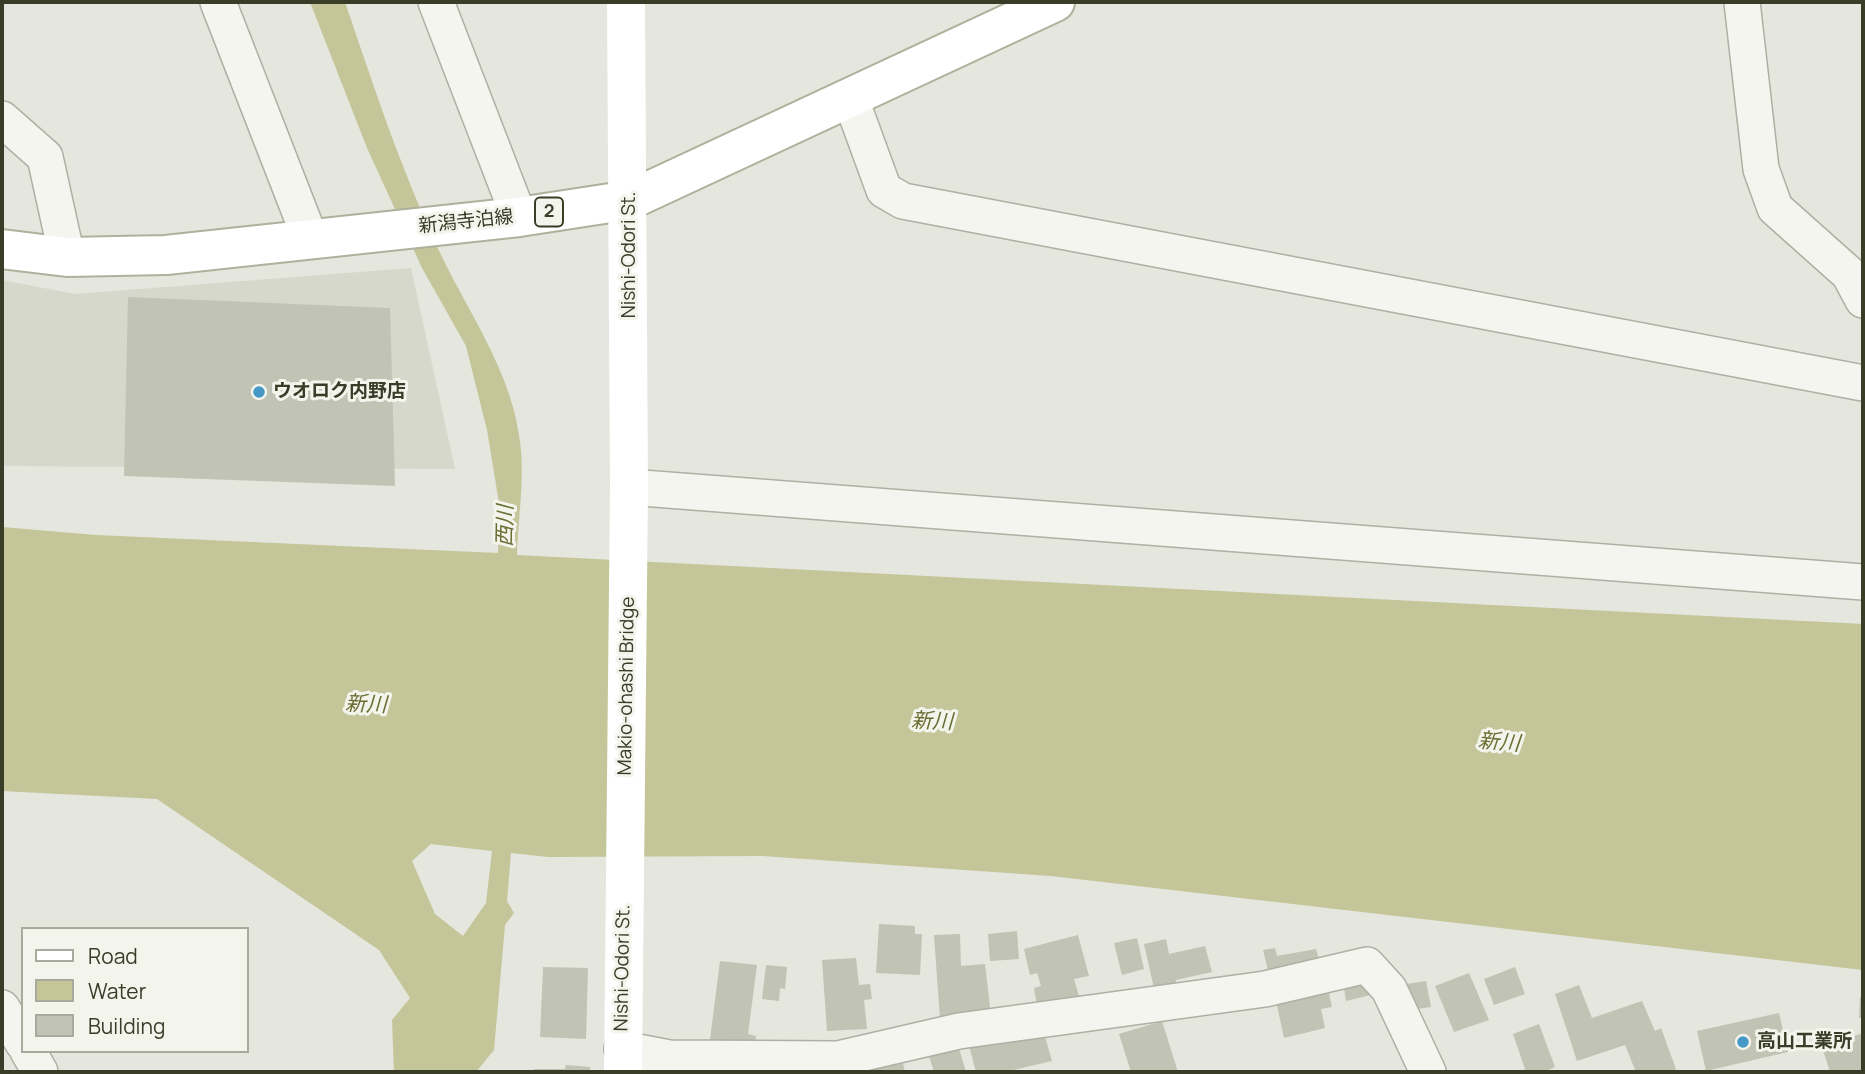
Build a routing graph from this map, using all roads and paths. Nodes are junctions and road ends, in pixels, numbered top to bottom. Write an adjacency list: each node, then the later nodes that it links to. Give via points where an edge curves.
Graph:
1 (218, 2): 10 (street)
2 (436, 2): 9 (street)
3 (626, 2): 8 (main road, Nishi-Odori St.)
4 (1055, 2): 6 (main road, 新潟寺泊線 / 2)
5 (1742, 2): 13 (street, via 1761,169 1775,208 1849,274)
6 (850, 97): 8 (main road, 新潟寺泊線 / 2); 14 (street, via 884,190 903,201)
7 (2, 119): 12 (street, via 46,157)
8 (630, 200): 9 (main road, 新潟寺泊線 / 2); 15 (main road, Nishi-Odori St.)
9 (519, 217): 10 (main road, 新潟寺泊線 / 2)
10 (310, 238): 12 (main road, 新潟寺泊線 / 2, via 166,255)
11 (2, 249): 12 (main road, 新潟寺泊線 / 2)
12 (67, 257)
13 (1863, 300)
14 (1863, 383)
15 (629, 497): 16 (street); 17 (main road, Makio-ohashi Bridge)
16 (1863, 582)
17 (624, 864): 21 (main road, Nishi-Odori St.)
18 (2, 1008): 19 (street)
19 (21, 1040)
20 (29, 1053): 22 (street)
21 (622, 1061): 23 (street, via 838,1059 959,1031 1265,989 1367,965 1389,989)
22 (40, 1072)
23 (1428, 1072)

